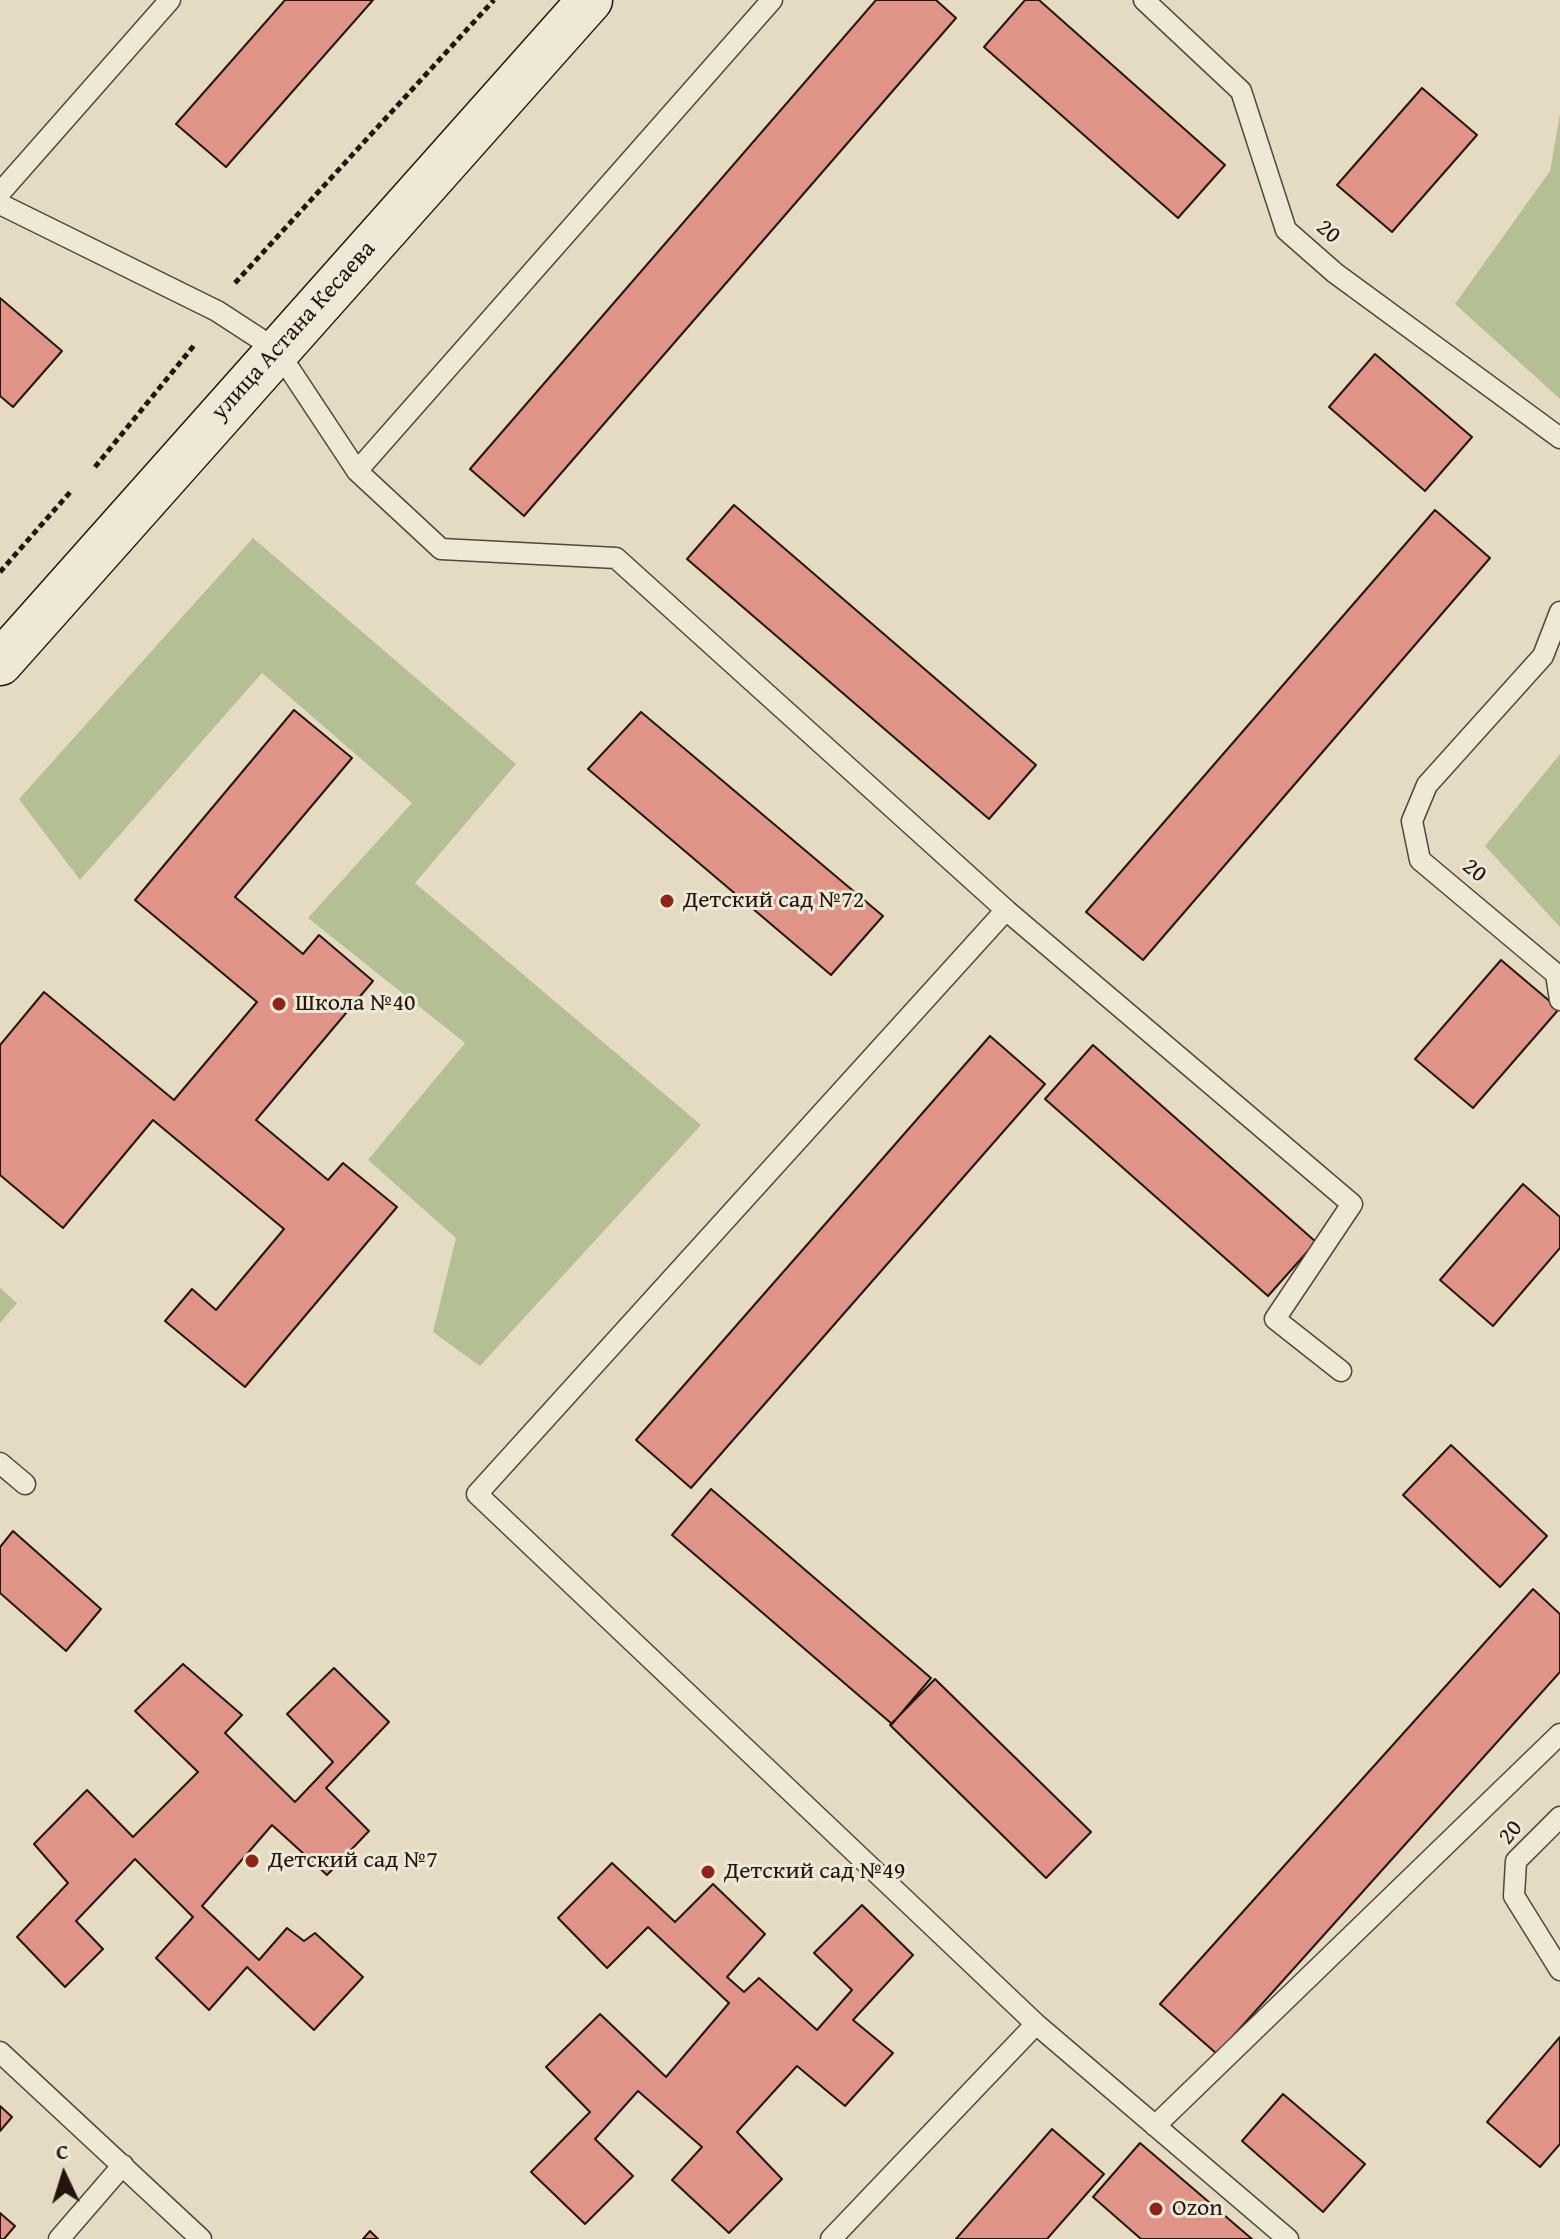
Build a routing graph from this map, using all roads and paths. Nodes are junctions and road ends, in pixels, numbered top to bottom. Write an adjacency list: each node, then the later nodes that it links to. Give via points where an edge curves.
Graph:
1 (170, 0): 6 (lane)
2 (494, 0): 8 (path)
3 (590, 0): 10 (street, улица Астана Кесаева)
4 (772, 0): 13 (lane)
5 (1144, 0): 11 (lane, 20, via 1241,91 1286,230 1335,273)
6 (0, 193)
7 (0, 204): 10 (lane, via 217,311)
8 (235, 283)
9 (196, 343): 12 (path)
10 (277, 350): 13 (lane); 17 (street, улица Астана Кесаева)
11 (1560, 438)
12 (95, 467)
13 (357, 471): 18 (lane, via 441,549 616,558)
14 (72, 490): 15 (path)
15 (0, 572)
16 (1560, 612): 19 (lane, 20, via 1543,656 1427,785 1412,821 1420,860 1556,974)
17 (0, 663)
18 (1006, 910): 20 (lane, via 1352,1204 1275,1319); 26 (lane, via 477,1494)
19 (1560, 1000)
20 (1341, 1371)
21 (0, 1463): 22 (lane)
22 (25, 1484)
23 (1560, 1734): 28 (lane)
24 (1560, 1817): 25 (lane, 20, via 1516,1861 1514,1896)
25 (1560, 1970)
26 (1036, 2024): 28 (lane); 32 (lane)
27 (0, 2052): 29 (lane)
28 (1155, 2126): 33 (lane)
29 (123, 2165): 30 (lane); 31 (lane)
30 (59, 2239)
31 (201, 2239)
32 (831, 2239)
33 (1288, 2239)

